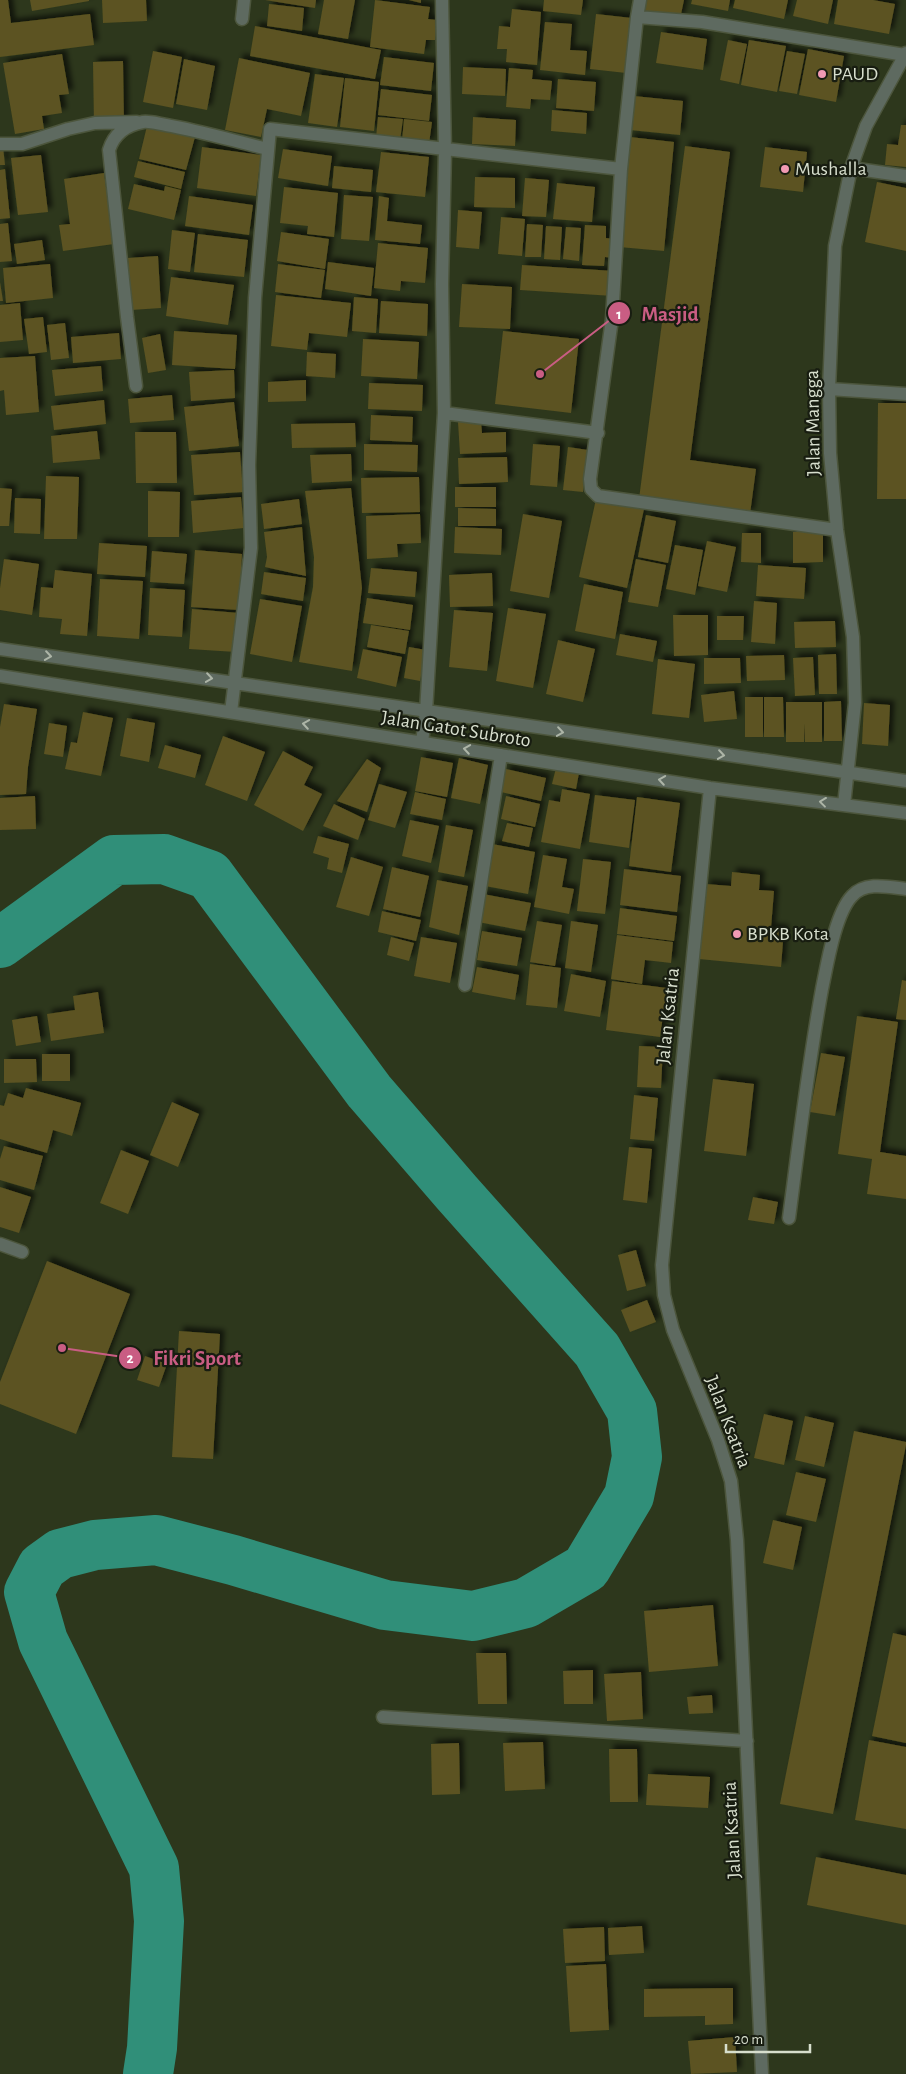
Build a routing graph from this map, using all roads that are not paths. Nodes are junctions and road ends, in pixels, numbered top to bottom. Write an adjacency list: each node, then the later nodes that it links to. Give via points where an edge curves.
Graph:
1 (244, 0): 5 (street)
2 (442, 0): 10 (street)
3 (640, 0): 4 (street)
4 (637, 17): 6 (street, via 702,22); 12 (street)
5 (242, 19)
6 (906, 54): 11 (street, Jalan Mangga, via 866,126)
7 (145, 122): 8 (street, via 95,123 22,144); 9 (street); 14 (street, via 116,134 109,150)
8 (0, 144)
9 (268, 149): 10 (street, via 270,129); 22 (street, via 255,298 249,466 251,548)
10 (445, 150): 12 (street); 17 (street)
11 (851, 168): 13 (street); 15 (street, Jalan Mangga, via 835,246)
12 (620, 169): 18 (street, via 612,319)
13 (906, 176)
14 (136, 386)
15 (830, 389): 16 (street); 19 (street, Jalan Mangga, via 830,453)
16 (906, 394)
17 (444, 413): 18 (street); 24 (street)
18 (598, 433): 19 (street, via 590,479 591,489 598,496)
19 (837, 530): 27 (street, Jalan Mangga, via 852,637 855,703)
20 (0, 649): 22 (street, Jalan Gatot Subroto, one-way to 22)
21 (0, 676): 23 (street, Jalan Gatot Subroto)
22 (236, 682): 23 (street); 24 (street, Jalan Gatot Subroto)
23 (231, 712): 25 (street, Jalan Gatot Subroto, one-way to 23)
24 (426, 712): 25 (street); 27 (street, Jalan Gatot Subroto, one-way to 27)
25 (422, 742): 26 (street, Jalan Gatot Subroto, one-way to 25)
26 (500, 754): 29 (street, Jalan Gatot Subroto, one-way to 26); 33 (street)
27 (848, 773): 28 (street, Jalan Gatot Subroto); 30 (street, Jalan Mangga)
28 (906, 781)
29 (710, 788): 30 (street, Jalan Gatot Subroto, one-way to 29); 38 (street, Jalan Ksatria, via 662,1265 664,1295 673,1330 718,1440 731,1482)
30 (844, 805): 31 (street, Jalan Gatot Subroto)
31 (906, 813)
32 (906, 889): 34 (street, via 882,886 864,889 852,896 842,915 829,953 809,1059)
33 (465, 985)
34 (789, 1218)
35 (0, 1244): 36 (street)
36 (22, 1252)
37 (383, 1717): 38 (street)
38 (747, 1741): 39 (street, Jalan Ksatria)
39 (762, 2074)

